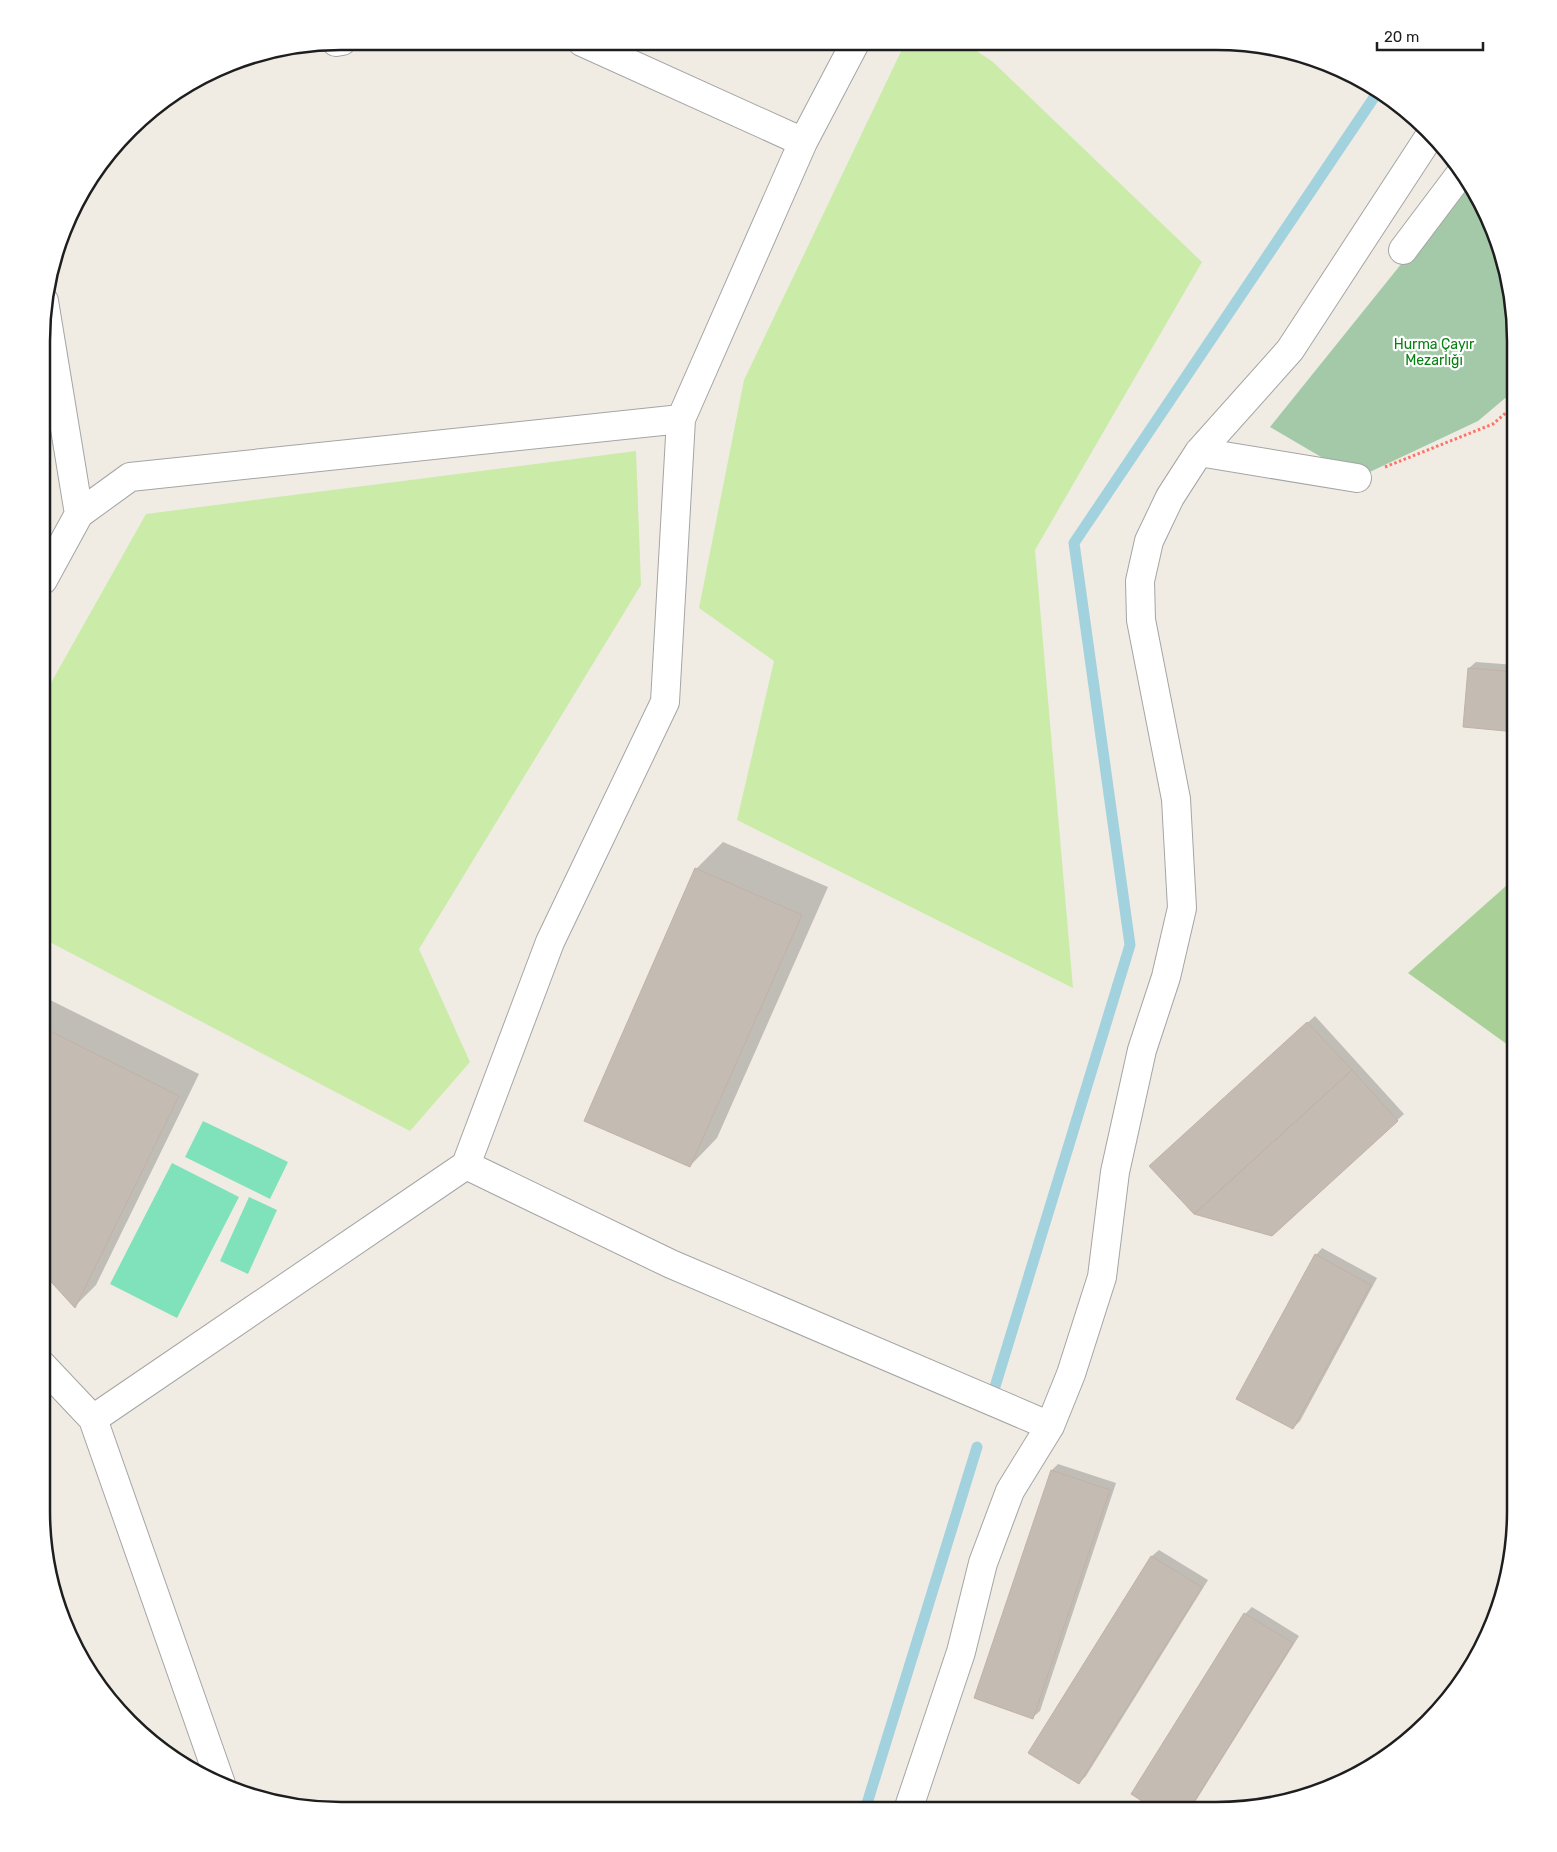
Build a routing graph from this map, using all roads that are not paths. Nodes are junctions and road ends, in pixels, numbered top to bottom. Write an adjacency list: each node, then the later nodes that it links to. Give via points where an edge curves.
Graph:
1 (600, 50): 4 (street)
2 (851, 50): 4 (street)
3 (1427, 141): 9 (street, via 1290,350)
4 (803, 142): 8 (street)
5 (1457, 178): 6 (street)
6 (1403, 250)
7 (50, 338): 11 (street)
8 (681, 418): 11 (street, via 130,477); 13 (street, via 665,702 550,942)
9 (1200, 452): 10 (street); 16 (street, via 1170,497 1149,542 1140,581 1141,620 1176,799 1182,908 1166,977 1142,1050 1115,1172 1102,1277 1071,1374)
10 (1357, 478)
11 (79, 514): 12 (street)
12 (50, 567)
13 (466, 1165): 15 (street); 16 (street, via 672,1264)
14 (50, 1373): 15 (street)
15 (93, 1419): 17 (street)
16 (1050, 1426): 18 (street, via 1010,1491 986,1554 961,1652)
17 (218, 1774)
18 (911, 1802)

